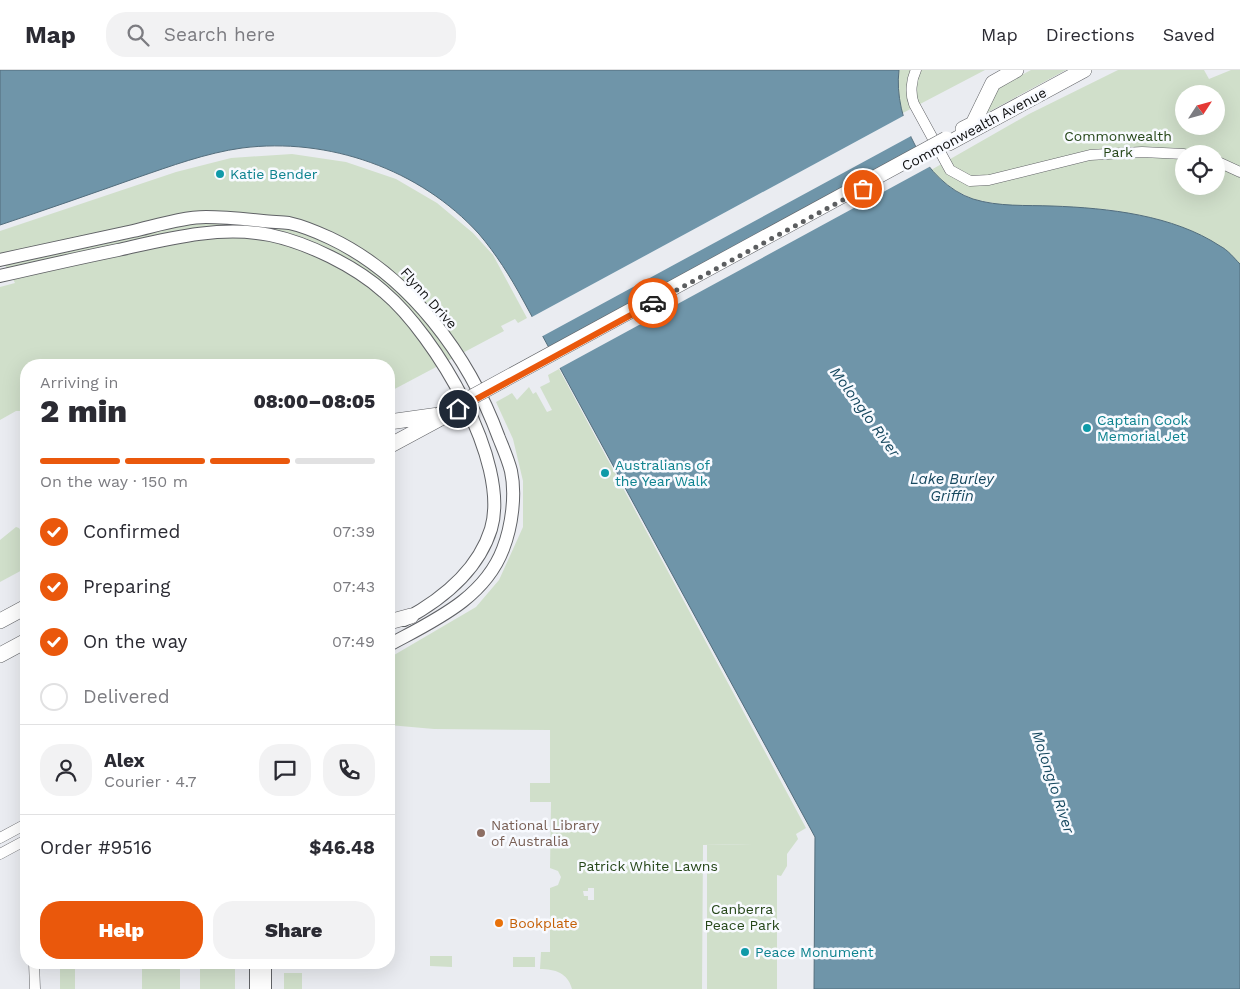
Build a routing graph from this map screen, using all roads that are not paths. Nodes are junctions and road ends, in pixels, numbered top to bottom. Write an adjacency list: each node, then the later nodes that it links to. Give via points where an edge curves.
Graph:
1 (916, 70): 5 (street, via 912,88 914,104 950,170 970,181 989,180 1096,154)
2 (1016, 70): 4 (highway, Commonwealth Avenue, via 993,83 973,124)
3 (1084, 70): 4 (highway, Commonwealth Avenue)
4 (948, 141): 10 (highway, Commonwealth Avenue, bridge); 10 (highway, Commonwealth Avenue, bridge, via 538,366)
5 (1175, 154)
6 (1225, 164): 7 (street)
7 (1240, 170)
8 (0, 260): 18 (main road, Flynn Drive, via 164,224 204,217 234,218 289,224 314,231 361,255 403,289 452,347 474,382 493,421 511,471 512,491 503,549 482,583 447,613)
9 (0, 276): 14 (main road, Flynn Drive, via 170,238 250,232 301,243 341,263 385,292 436,352 458,390 485,448 494,488 495,509 491,529 472,566 459,581)
10 (440, 416): 11 (highway, Commonwealth Avenue); 12 (highway, Commonwealth Avenue)
11 (395, 421)
12 (395, 442)
13 (20, 610): 16 (highway)
14 (411, 616): 15 (highway); 17 (main road, Flynn Drive)
15 (395, 620)
16 (0, 621)
17 (395, 625)
18 (395, 642)
19 (20, 644): 20 (highway)
20 (0, 655)
21 (20, 827): 22 (street)
22 (0, 838)
23 (20, 843): 24 (street)
24 (0, 854)
25 (34, 969): 28 (street)
26 (256, 969): 29 (main road)
27 (265, 969): 30 (main road)
28 (35, 989)
29 (256, 989)
30 (265, 989)

